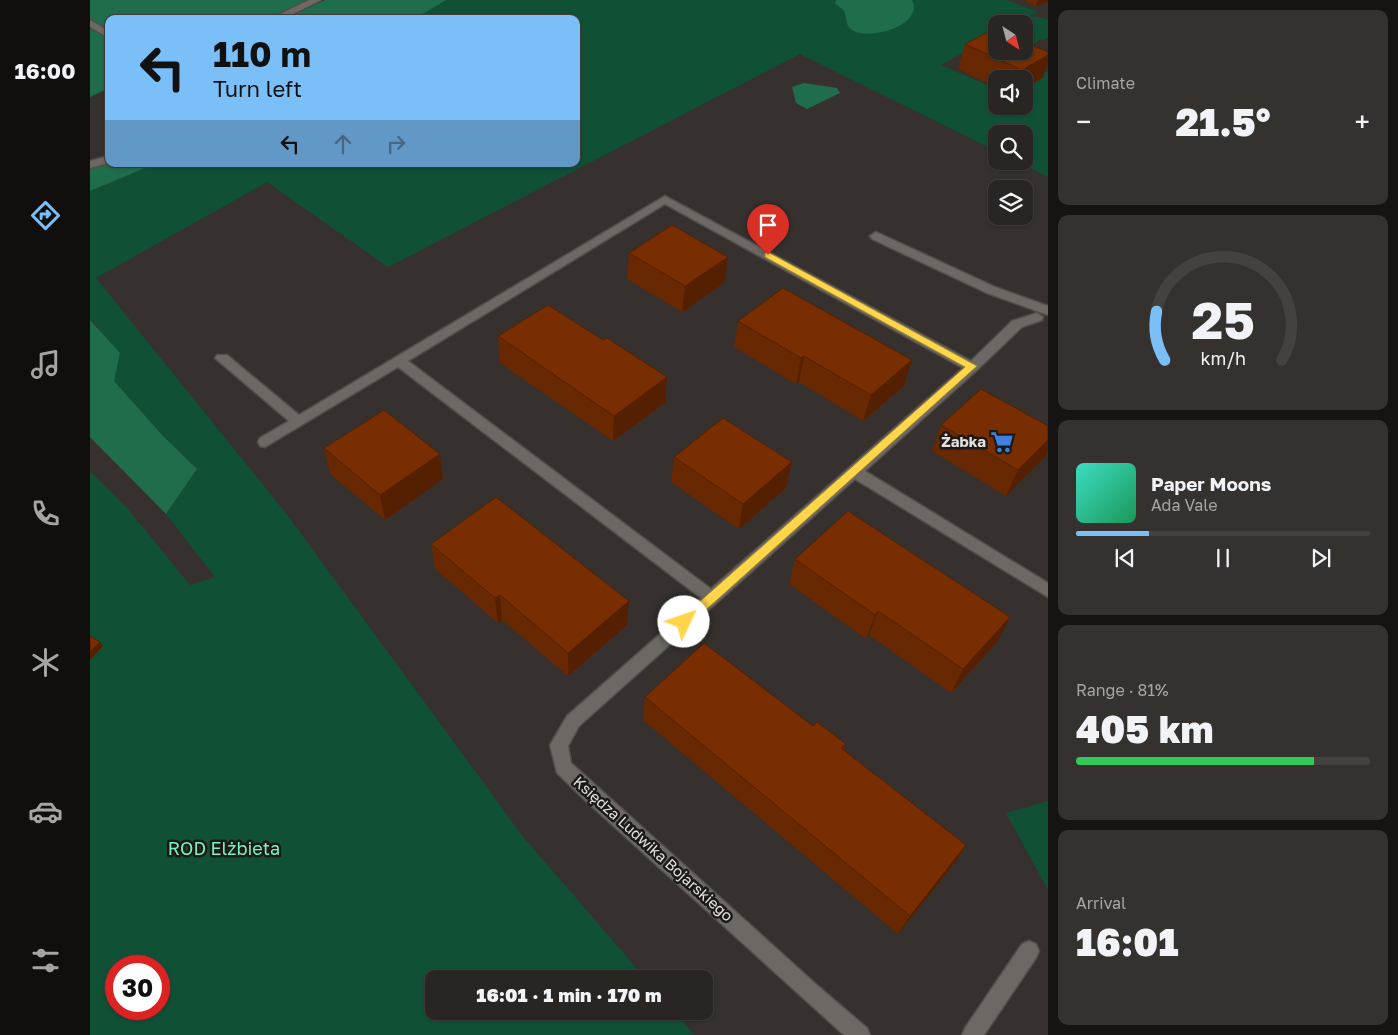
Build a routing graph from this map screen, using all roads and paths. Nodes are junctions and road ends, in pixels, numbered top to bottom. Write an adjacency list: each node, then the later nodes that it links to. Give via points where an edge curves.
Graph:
1 (316, 0): 2 (street)
2 (284, 15)
3 (90, 24): 4 (street)
4 (105, 33)
5 (105, 160): 6 (street)
6 (90, 165)
7 (876, 236): 8 (street)
8 (1043, 314): 11 (street, Księdza Ludwika Bojarskiego, via 1017,324)
9 (222, 358): 12 (street)
10 (398, 361): 11 (street, via 665,199); 12 (street); 16 (street)
11 (972, 366): 14 (street, Księdza Ludwika Bojarskiego)
12 (299, 422): 13 (street)
13 (265, 442)
14 (854, 471): 15 (street); 16 (street, Księdza Ludwika Bojarskiego)
15 (1048, 591)
16 (712, 598): 18 (street, Księdza Ludwika Bojarskiego, via 573,720 558,745 563,767)
17 (1029, 951): 19 (street)
18 (860, 1035)
19 (972, 1035)

